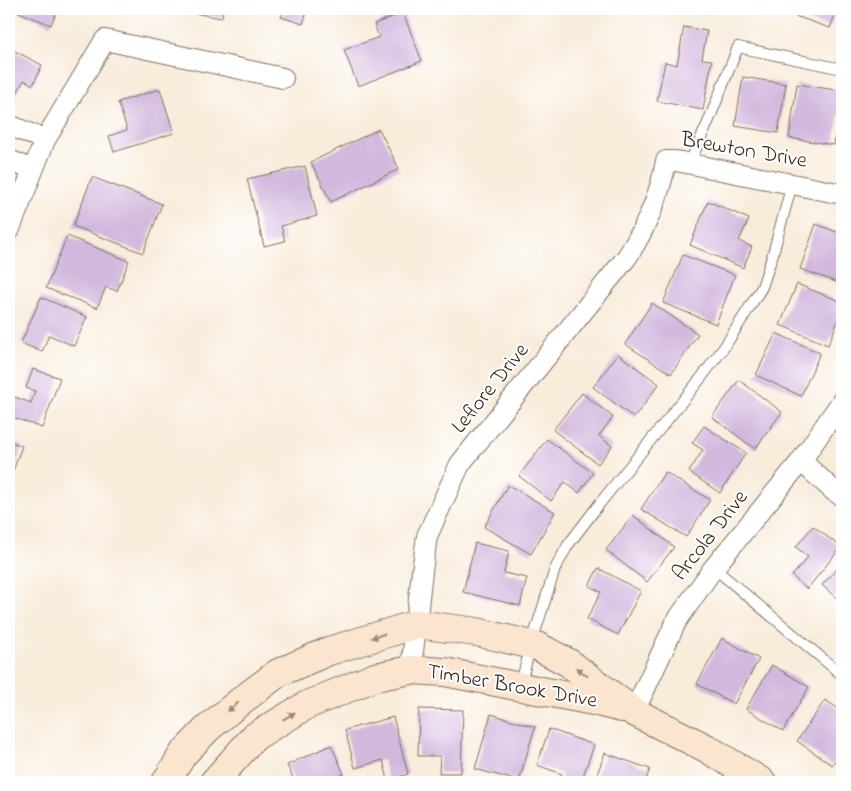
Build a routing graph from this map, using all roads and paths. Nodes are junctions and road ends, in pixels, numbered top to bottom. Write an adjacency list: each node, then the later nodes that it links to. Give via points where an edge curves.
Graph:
1 (842, 69): 7 (lane, via 738,47)
2 (283, 78): 4 (street, via 105,40)
3 (9, 125): 4 (street)
4 (45, 140): 8 (street)
5 (9, 160): 8 (street)
6 (666, 161): 7 (street, Brewton Drive); 16 (street, Leflore Drive, via 664,176 640,236 627,257 460,464 427,536)
7 (689, 164): 9 (street, Brewton Drive)
8 (33, 170): 11 (street)
9 (792, 184): 10 (street, Brewton Drive); 17 (lane, via 762,287 725,346 568,545 555,569)
10 (842, 194)
11 (9, 231)
12 (842, 401): 13 (street, Arcola Drive)
13 (801, 461): 14 (street); 15 (street, Arcola Drive)
14 (842, 496)
15 (714, 568): 19 (lane); 21 (street, Arcola Drive, via 676,622)
16 (417, 624): 17 (street, Timber Brook Drive, via 477,632); 18 (street, Leflore Drive); 22 (street, Timber Brook Drive, one-way to 22, via 329,651 278,674 207,729 183,754)
17 (531, 645): 20 (lane); 21 (street, Timber Brook Drive, one-way to 17, via 569,663)
18 (411, 670): 20 (street, Timber Brook Drive, via 444,672); 23 (street, Timber Brook Drive, one-way to 18, via 254,737 307,705 375,677)
19 (842, 675)
20 (520, 687): 21 (street, Timber Brook Drive)
21 (634, 712): 24 (street, Timber Brook Drive, via 706,748)
22 (166, 782)
23 (214, 782)
24 (762, 782)

